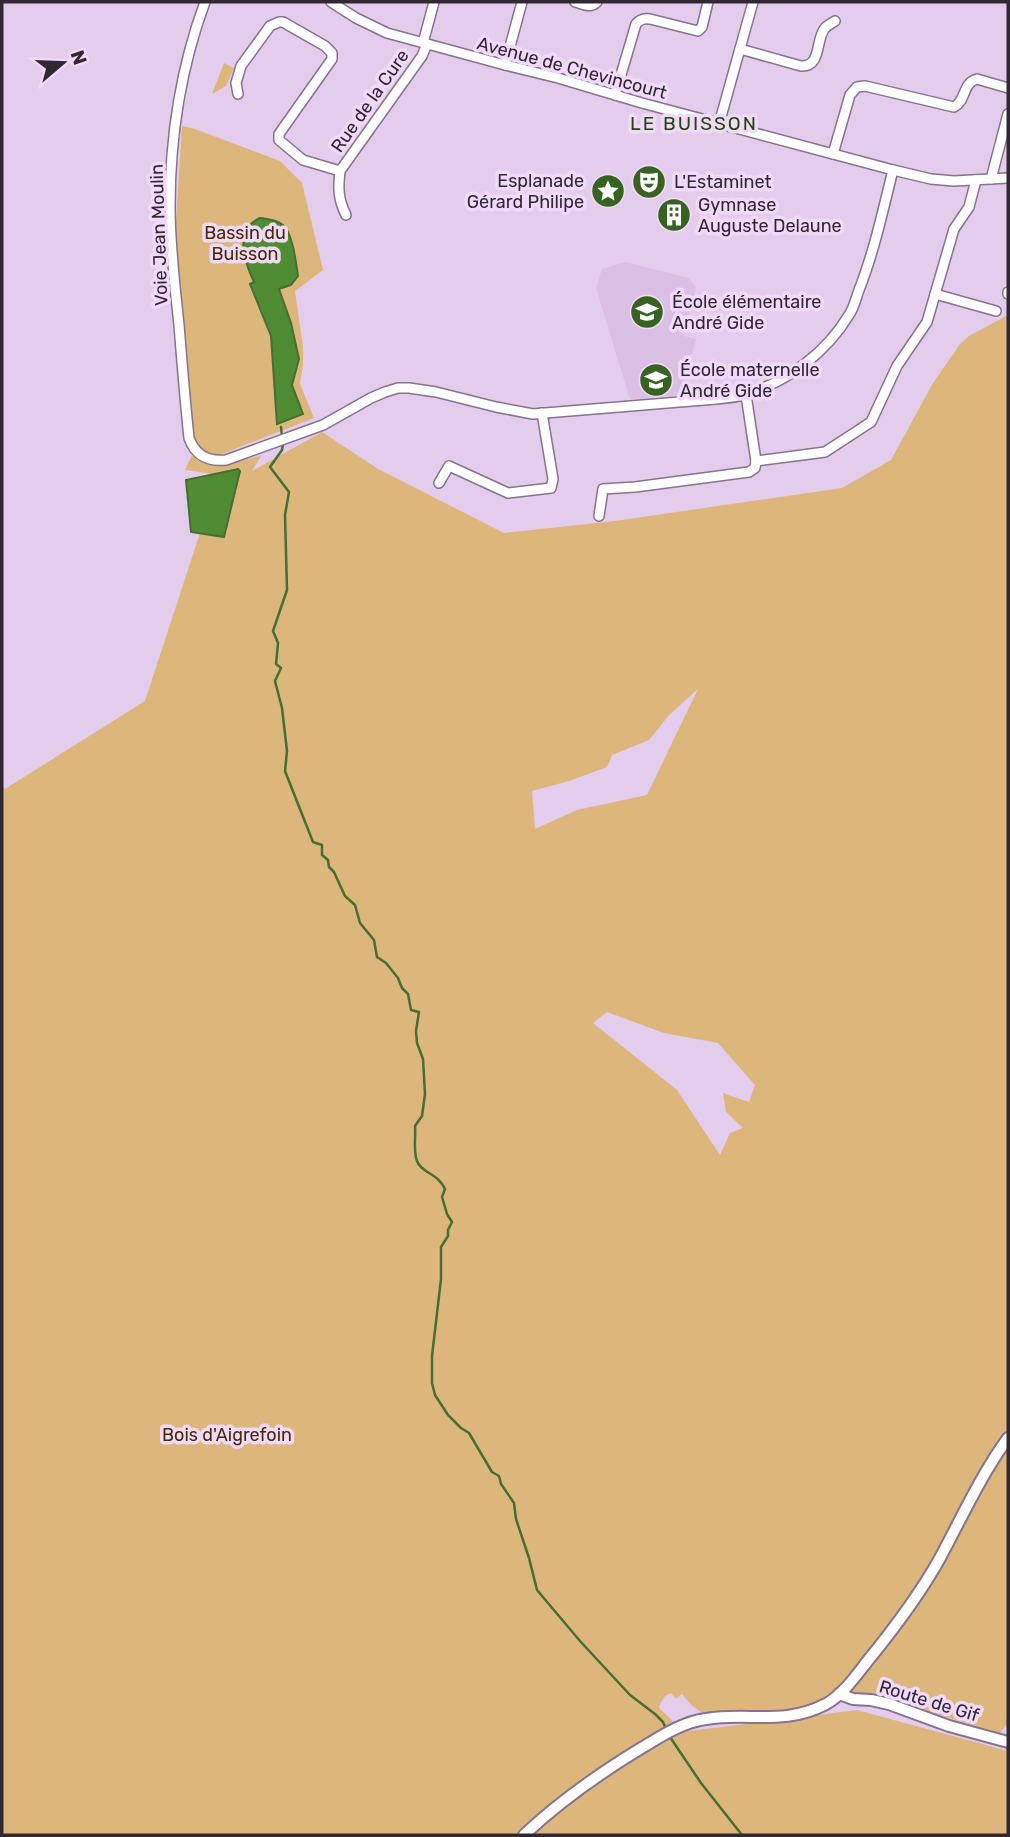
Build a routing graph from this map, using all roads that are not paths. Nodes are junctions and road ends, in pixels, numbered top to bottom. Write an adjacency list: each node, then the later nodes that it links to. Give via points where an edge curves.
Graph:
1 (205, 2): 28 (street, Voie Jean Moulin, via 179,101 170,208 189,438 196,450 211,460 226,460 312,429 398,388)
2 (331, 2): 10 (street, Avenue de Chevincourt, via 387,33)
3 (434, 2): 10 (street, Rue de la Cure)
4 (522, 2): 12 (street)
5 (575, 2): 6 (street, via 589,6)
6 (597, 2)
7 (708, 2): 15 (street, via 698,31 646,18 636,24)
8 (753, 2): 11 (street)
9 (835, 21): 11 (street, via 824,29 812,64 807,66)
10 (425, 43): 12 (street, Avenue de Chevincourt); 20 (street, Rue de la Cure, via 422,56)
11 (740, 49): 17 (street)
12 (505, 65): 15 (street, Avenue de Chevincourt)
13 (1008, 88): 18 (street, via 973,80 954,107 857,87 850,95)
14 (238, 94): 20 (street, via 241,66 270,26 283,22 325,46 332,59 278,134 303,160)
15 (615, 95): 17 (street, Avenue de Chevincourt)
16 (1008, 114): 22 (street)
17 (719, 124): 18 (street, Avenue de Chevincourt)
18 (833, 154): 19 (street, Avenue de Chevincourt)
19 (893, 170): 23 (street, Avenue de Chevincourt, via 931,179); 27 (street, via 867,271 850,314 809,361 784,379)
20 (340, 171): 24 (street, Rue de la Cure, via 338,194)
21 (1008, 178): 22 (street, Avenue de Chevincourt)
22 (991, 179): 23 (street, Avenue de Chevincourt)
23 (976, 180): 25 (street, via 969,207 954,229)
24 (346, 215)
25 (935, 294): 26 (street); 29 (street, via 927,321 897,366 872,422 825,452)
26 (996, 312)
27 (746, 395): 28 (street); 29 (street)
28 (542, 413): 30 (street, via 551,488 508,494 449,466)
29 (756, 461): 31 (street, via 749,472 603,489)
30 (439, 483)
31 (599, 516)
32 (1008, 1438): 33 (street, via 916,1598)
33 (839, 1694): 34 (street, Route de Gif, via 889,1704); 35 (street, via 827,1704 789,1716 714,1718 681,1726 586,1783)
34 (1008, 1742)
35 (524, 1835)

